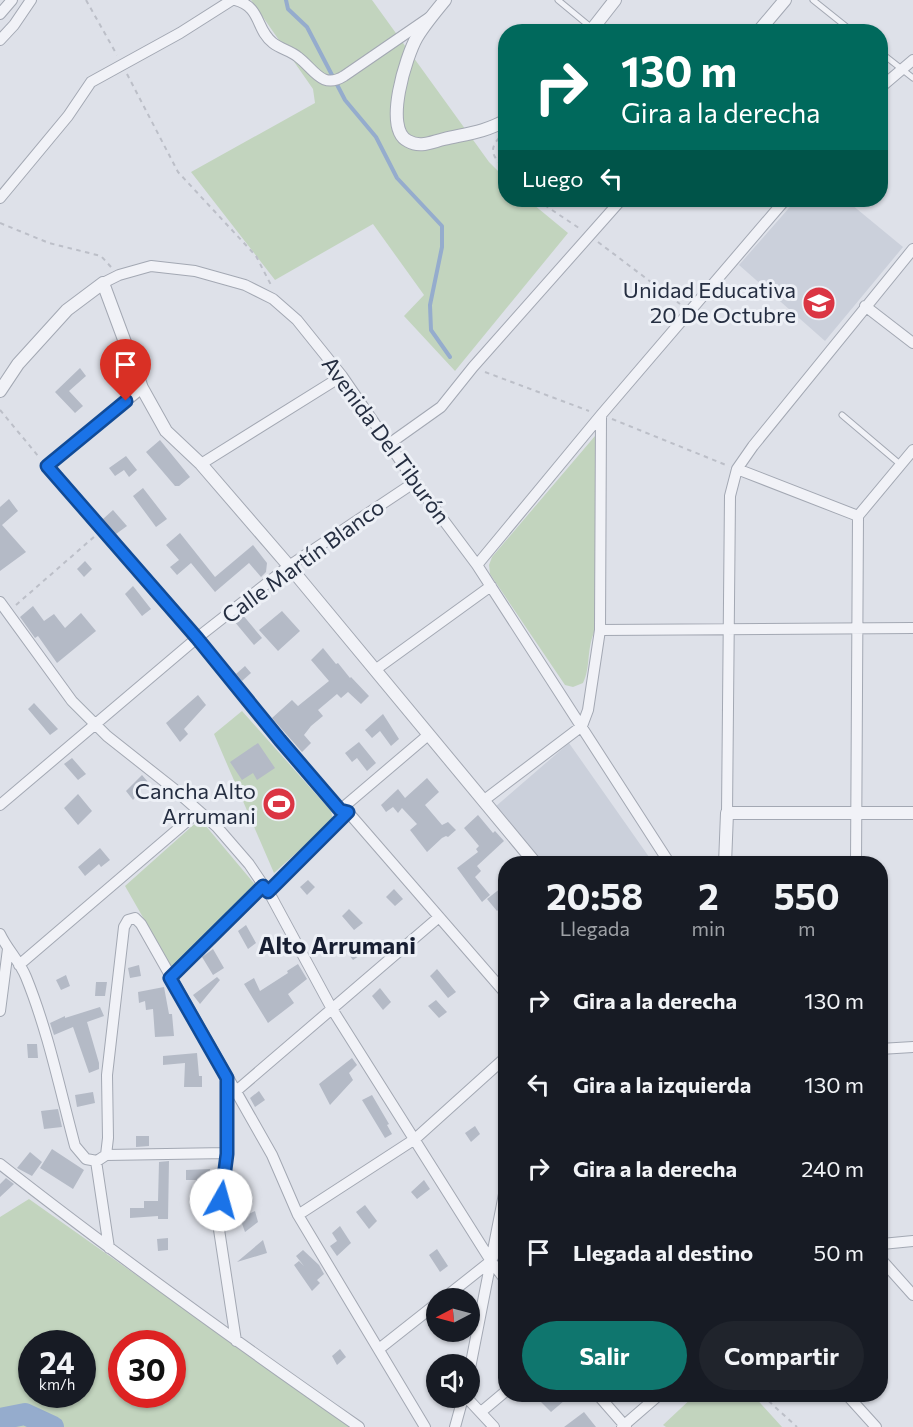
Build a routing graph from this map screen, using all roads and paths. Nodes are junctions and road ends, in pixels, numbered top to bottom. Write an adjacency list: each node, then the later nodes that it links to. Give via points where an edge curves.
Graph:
1 (12, 0): 10 (street)
2 (31, 0): 16 (street)
3 (86, 0): 19 (path)
4 (233, 0): 11 (street, via 254,10 273,43 329,81 338,80); 19 (street)
5 (445, 0): 11 (street)
6 (558, 0): 12 (lane)
7 (615, 0): 13 (street)
8 (786, 0): 14 (street)
9 (813, 0): 15 (lane)
10 (0, 14)
11 (432, 15): 23 (street, via 417,38 402,81 397,111 401,137 428,144)
12 (586, 24)
13 (597, 24)
14 (765, 24)
15 (843, 24)
16 (0, 40)
17 (888, 58): 20 (lane)
18 (913, 60): 20 (street)
19 (122, 65): 26 (street, via 91,82); 35 (path, via 178,172 256,256 272,287)
20 (902, 69): 21 (lane); 22 (street)
21 (913, 78)
22 (888, 81)
23 (498, 123)
24 (498, 138): 25 (path, via 492,151)
25 (498, 163)
26 (0, 198)
27 (547, 207): 31 (path)
28 (615, 207): 31 (street)
29 (779, 207): 37 (street)
30 (0, 223): 33 (path, via 49,243 101,256)
31 (589, 235): 37 (path); 39 (street)
32 (913, 249): 36 (street)
33 (119, 275): 34 (street, Avenida Del Tiburón); 35 (street, Avenida Del Tiburón, via 151,266 195,271 245,285)
34 (103, 283): 41 (street); 42 (street, Avenida Del Tiburón, via 67,310 18,364)
35 (273, 299): 40 (street, Avenida Del Tiburón, via 297,320)
36 (865, 306): 38 (street); 51 (street)
37 (689, 311): 44 (street)
38 (913, 343)
39 (473, 368): 44 (path); 46 (street, via 441,407)
40 (342, 376): 46 (street, Avenida Del Tiburón); 48 (street)
41 (142, 388): 48 (street, via 166,431); 50 (street)
42 (0, 391)
43 (0, 410): 50 (path)
44 (601, 415): 51 (path); 55 (street); 63 (street)
45 (842, 415): 49 (lane)
46 (389, 444): 52 (street, Avenida Del Tiburón)
47 (913, 450): 49 (street)
48 (201, 464): 56 (street)
49 (901, 465): 53 (street)
50 (47, 466): 54 (street)
51 (737, 470): 53 (street); 62 (street, via 730,496)
52 (415, 482): 55 (street, Avenida Del Tiburón); 56 (street, Calle Martín Blanco)
53 (858, 516): 60 (street)
54 (102, 530): 59 (path); 64 (street)
55 (477, 565): 57 (street, Avenida Del Tiburón)
56 (289, 566): 64 (street, Calle Martín Blanco); 65 (street)
57 (491, 586): 65 (street); 67 (street, Avenida Del Tiburón)
58 (0, 602): 59 (street)
59 (4, 615): 66 (street, via 72,702)
60 (858, 628): 61 (street); 62 (street); 74 (street)
61 (913, 628)
62 (729, 629): 63 (street); 73 (street)
63 (600, 630): 67 (street)
64 (197, 638): 66 (street, Calle Martín Blanco); 72 (street)
65 (375, 670): 68 (street)
66 (96, 724): 70 (street, Calle Martín Blanco); 71 (street)
67 (582, 726): 69 (street); 77 (street, Avenida Del Tiburón)
68 (428, 736): 69 (street); 72 (street)
69 (483, 801): 76 (street)
70 (0, 805)
71 (199, 811): 80 (street, via 249,864); 84 (street)
72 (344, 811): 80 (street); 81 (street)
73 (727, 813): 74 (street); 78 (street)
74 (856, 813): 75 (street); 79 (street)
75 (913, 813)
76 (529, 856)
77 (665, 856)
78 (725, 856)
79 (856, 856)
80 (265, 889): 85 (street); 87 (street)
81 (439, 917): 86 (street); 87 (street)
82 (0, 933): 83 (street)
83 (8, 949): 84 (street); 88 (street)
84 (19, 965): 96 (street, via 42,1024 75,1146 86,1159)
85 (170, 978): 92 (street); 96 (street, via 141,924 135,918 128,920 122,938 107,1075 108,1138)
86 (498, 985)
87 (332, 1009): 93 (street); 94 (street)
88 (0, 1011)
89 (913, 1047): 90 (street)
90 (888, 1049)
91 (498, 1064): 94 (street)
92 (227, 1078): 93 (street); 95 (street)
93 (235, 1092): 98 (street, via 272,1155)
94 (416, 1139): 98 (street); 104 (street)
95 (227, 1154): 96 (street); 110 (street, via 218,1223)
96 (101, 1158): 103 (street)
97 (0, 1164): 103 (street)
98 (298, 1215): 111 (street)
99 (498, 1222): 104 (street)
100 (913, 1240): 101 (street)
101 (888, 1241)
102 (498, 1247): 104 (street)
103 (109, 1248): 110 (street)
104 (490, 1261): 106 (street); 107 (street); 112 (street)
105 (888, 1267): 108 (street)
106 (498, 1271)
107 (457, 1288)
108 (913, 1295)
109 (426, 1312): 111 (street)
110 (236, 1341): 122 (street)
111 (379, 1349): 123 (street)
112 (473, 1354)
113 (498, 1398): 120 (street)
114 (604, 1402): 121 (street)
115 (651, 1402): 121 (street)
116 (770, 1402): 126 (path)
117 (854, 1402): 127 (street)
118 (461, 1408): 124 (street)
119 (476, 1408): 120 (street)
120 (481, 1412): 125 (street)
121 (624, 1426)
122 (359, 1427)
123 (425, 1427)
124 (454, 1427)
125 (494, 1427)
126 (798, 1427)
127 (876, 1427)

